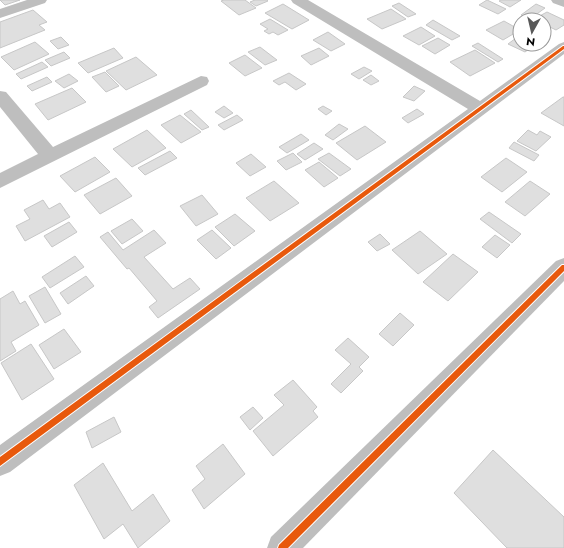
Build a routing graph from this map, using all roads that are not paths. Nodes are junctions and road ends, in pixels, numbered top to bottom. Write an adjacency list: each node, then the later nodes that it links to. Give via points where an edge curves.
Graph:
1 (40, 0): 5 (street)
2 (298, 0): 9 (street)
3 (558, 0): 4 (street)
4 (564, 3)
5 (0, 14)
6 (564, 47): 9 (street)
7 (201, 81): 10 (street)
8 (0, 96): 10 (street)
9 (481, 109): 13 (street)
10 (50, 156): 11 (street)
11 (0, 181)
12 (564, 267): 14 (street)
13 (0, 462)
14 (282, 548)

